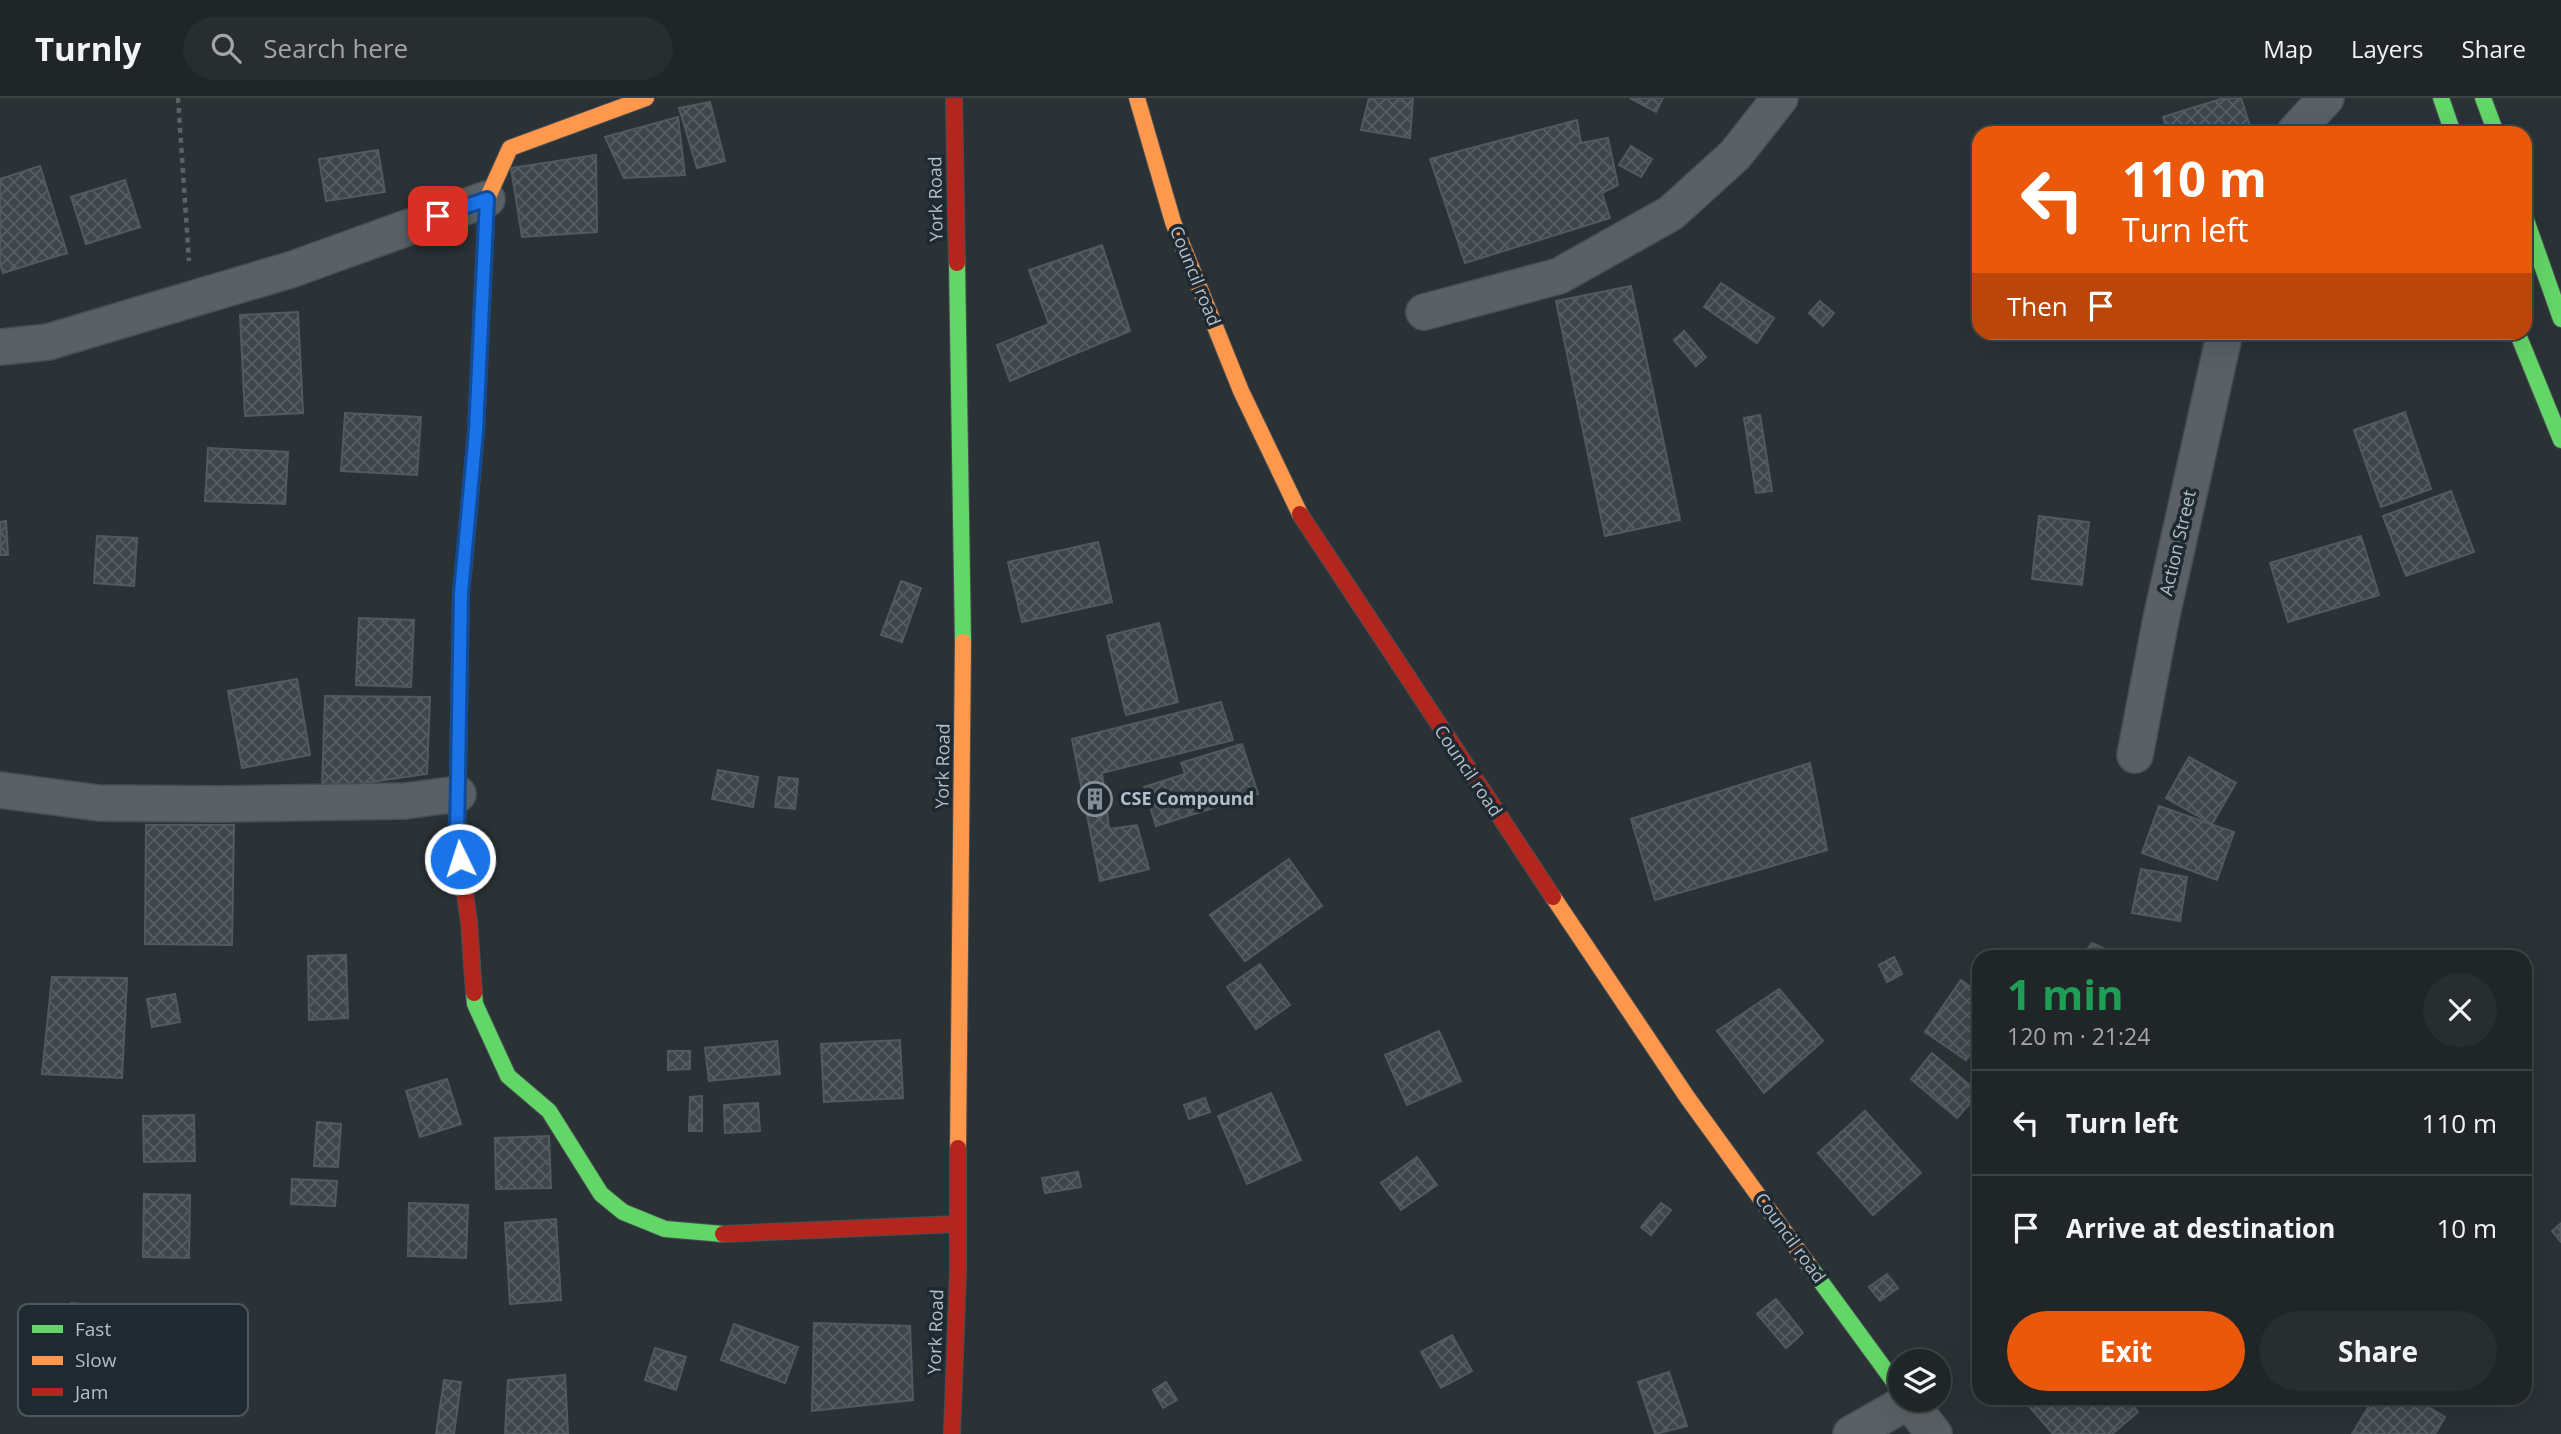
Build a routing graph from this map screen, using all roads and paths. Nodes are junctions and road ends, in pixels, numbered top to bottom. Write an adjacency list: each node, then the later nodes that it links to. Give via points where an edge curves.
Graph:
1 (178, 98): 14 (path)
2 (646, 98): 12 (main road, via 510,148)
3 (954, 98): 24 (main road, York Road, via 964,682)
4 (1137, 98): 25 (main road, Council road, via 1173,222 1241,391 1307,528 1687,1097)
5 (1780, 98): 15 (street, via 1735,155 1671,213 1559,276)
6 (2326, 98): 9 (street)
7 (2441, 98): 10 (main road)
8 (2483, 98): 11 (main road)
9 (2300, 126)
10 (2451, 126)
11 (2493, 126)
12 (487, 199): 14 (street, via 293,269); 23 (main road, via 476,431 461,593)
13 (2532, 237): 16 (main road)
14 (191, 299): 19 (street, via 47,342)
15 (1424, 312)
16 (2561, 319)
17 (2223, 340): 21 (street, Action Street)
18 (2520, 340): 20 (main road)
19 (0, 347)
20 (2561, 440)
21 (2135, 755)
22 (0, 790): 23 (street, via 99,803 405,801)
23 (458, 794): 24 (main road, via 457,838 475,1004 508,1076 549,1111 601,1194 623,1212 665,1228 709,1235)
24 (958, 1224): 28 (main road, York Road)
25 (1888, 1372)
26 (1888, 1409): 29 (street)
27 (1917, 1412): 30 (street, Council road)
28 (952, 1434)
29 (1852, 1434)
30 (1934, 1434)

